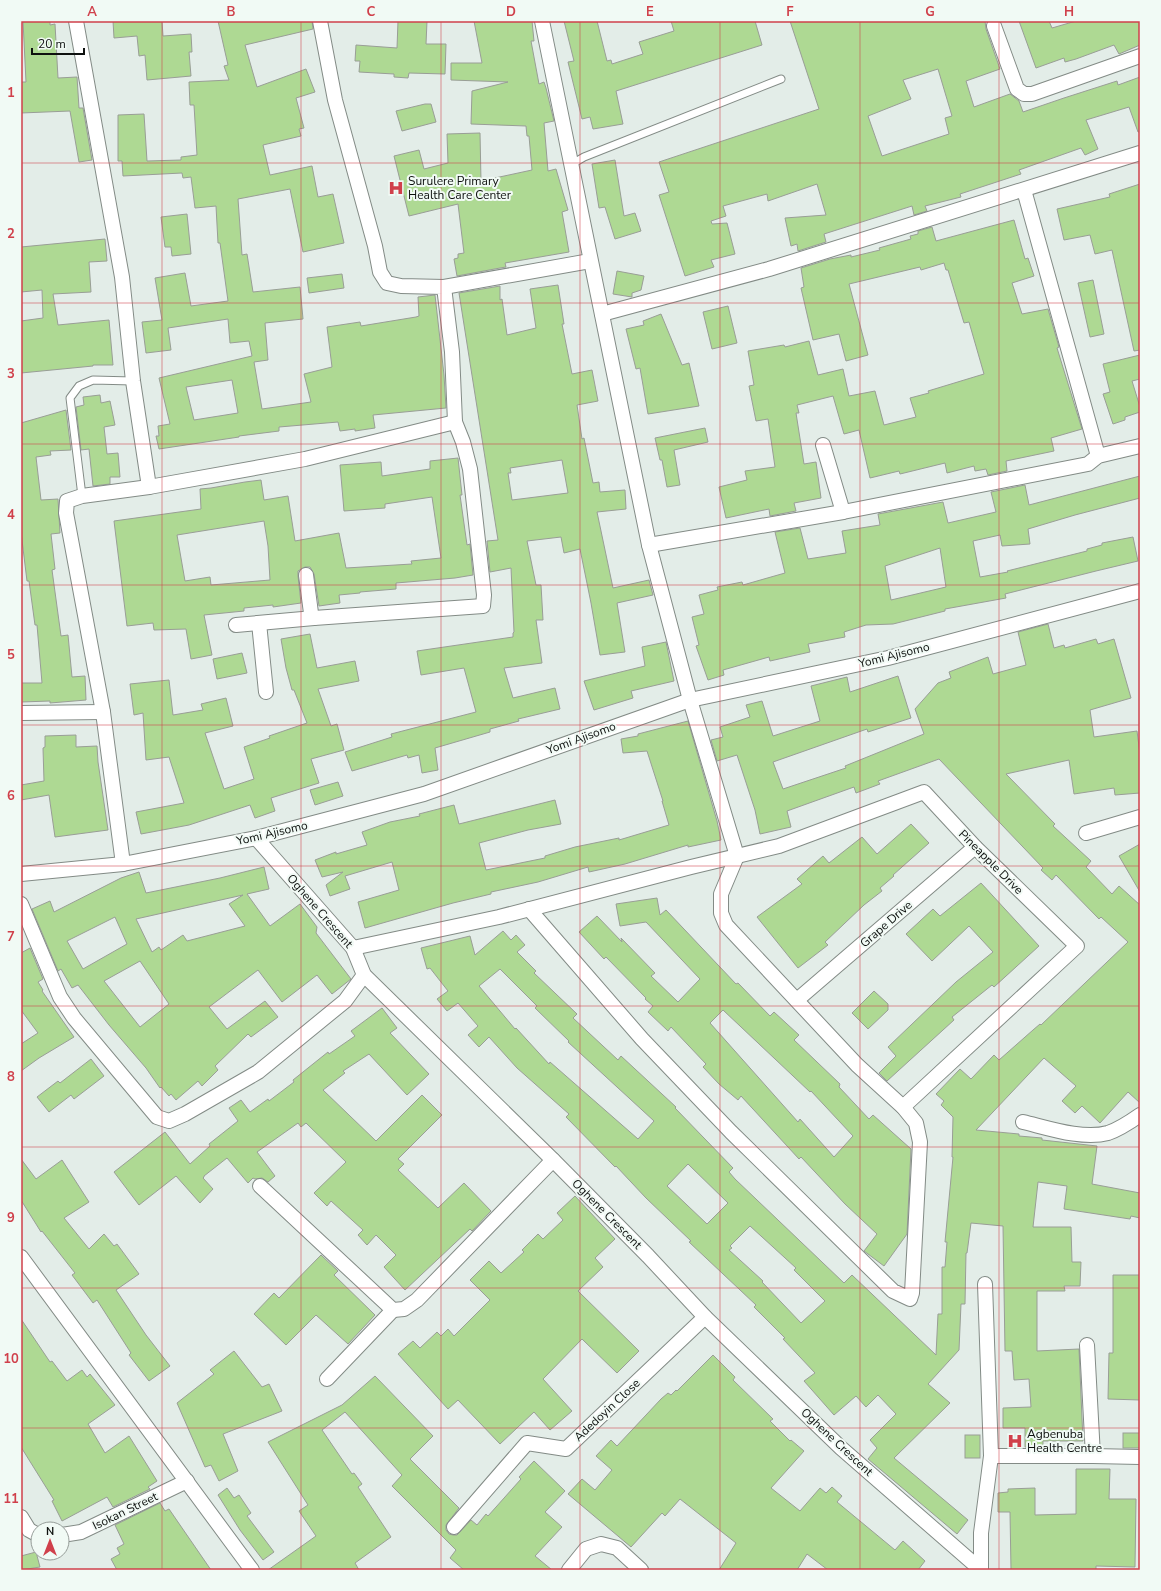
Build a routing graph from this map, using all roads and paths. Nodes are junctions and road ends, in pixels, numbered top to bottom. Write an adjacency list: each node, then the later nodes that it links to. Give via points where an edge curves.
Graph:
1 (76, 21): 13 (street, via 122,277)
2 (320, 21): 11 (street, via 335,100 380,272 387,283 401,286)
3 (542, 21): 8 (street)
4 (994, 26): 5 (street, via 1017,89 1024,94 1032,94)
5 (1140, 56)
6 (781, 79): 8 (lane)
7 (1140, 153): 9 (street)
8 (572, 164): 10 (street)
9 (1024, 190): 12 (street, via 769,269); 17 (street)
10 (590, 261): 11 (street); 12 (street)
11 (444, 287): 14 (street, via 452,352)
12 (602, 314): 21 (street)
13 (133, 381): 18 (street); 19 (lane, via 93,380 79,386 70,398)
14 (455, 422): 18 (street, via 305,459); 24 (street, via 470,469 484,595 483,606)
15 (823, 445): 20 (street)
16 (1140, 446): 17 (street)
17 (1098, 456): 20 (street, via 1088,464)
18 (149, 486): 19 (street)
19 (82, 496): 29 (street, via 67,501 66,513)
20 (843, 512): 21 (street)
21 (649, 545): 28 (street)
22 (306, 575): 24 (street, via 311,613)
23 (1140, 591): 28 (street, Yomi Ajisomo, via 888,658)
24 (314, 618): 25 (street)
25 (259, 623): 26 (street); 27 (street)
26 (236, 625)
27 (266, 692)
28 (690, 700): 33 (street, Yomi Ajisomo, via 424,794); 35 (street)
29 (103, 712): 30 (street); 36 (street)
30 (21, 713)
31 (1140, 817): 32 (street)
32 (1086, 833)
33 (256, 838): 36 (street, Yomi Ajisomo); 40 (street, Oghene Crescent)
34 (975, 847): 35 (street, Pineapple Drive, via 924,792 779,846); 42 (street, Grape Drive); 43 (street, Pineapple Drive, via 1077,946)
35 (737, 856): 39 (street); 42 (street, via 721,894 721,913 726,925)
36 (123, 864): 37 (street, Yomi Ajisomo)
37 (21, 874)
38 (21, 904): 41 (street, via 60,997 74,1018 157,1117 169,1121 258,1072 345,1001)
39 (529, 909): 40 (street); 43 (street, via 642,1039 731,1132 893,1291 910,1300 920,1142 916,1123)
40 (353, 948): 41 (street, Oghene Crescent)
41 (364, 975): 46 (street, Oghene Crescent)
42 (796, 1000): 43 (street, via 857,1065)
43 (903, 1107)
44 (1140, 1115): 45 (street, via 1123,1127 1107,1133 1087,1135)
45 (1023, 1122)
46 (553, 1160): 50 (street, via 417,1300 404,1309); 51 (street, Oghene Crescent)
47 (260, 1186): 50 (street)
48 (21, 1257): 57 (street)
49 (985, 1284): 54 (street)
50 (393, 1310): 53 (street)
51 (705, 1317): 59 (street, Adedoyin Close, via 566,1449 527,1443); 65 (street, Oghene Crescent, via 841,1448)
52 (1087, 1345): 55 (street)
53 (327, 1379)
54 (991, 1456): 55 (street); 65 (street, via 981,1533)
55 (1093, 1456): 56 (street)
56 (1140, 1458)
57 (187, 1481): 61 (street, Isokan Street, via 81,1532); 62 (street)
58 (21, 1517): 60 (street)
59 (454, 1527)
60 (30, 1531)
61 (70, 1534)
62 (252, 1570)
63 (569, 1570): 64 (street, via 586,1549 601,1544 617,1548)
64 (640, 1570)
65 (981, 1570)

